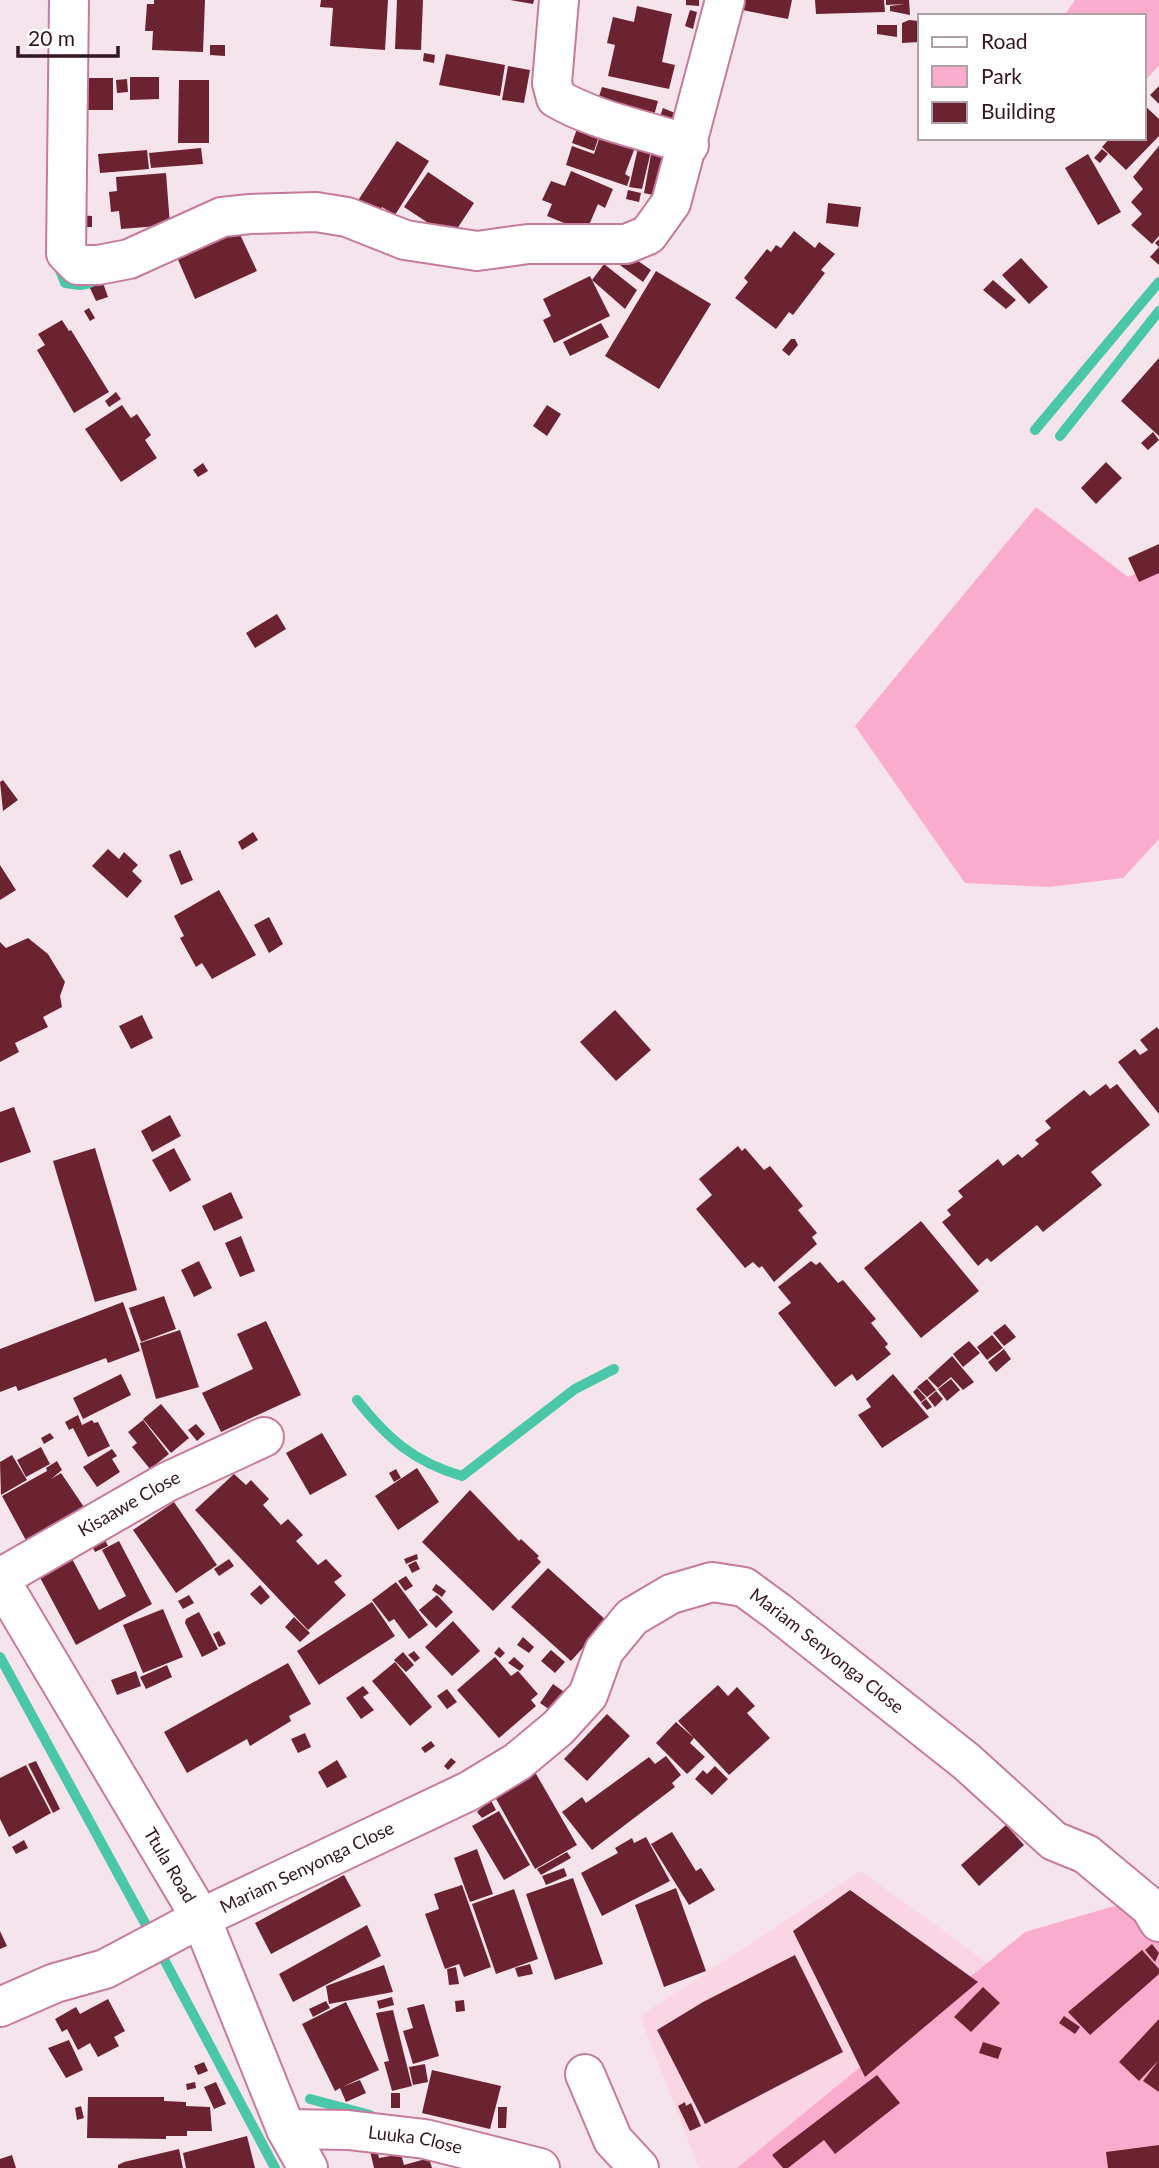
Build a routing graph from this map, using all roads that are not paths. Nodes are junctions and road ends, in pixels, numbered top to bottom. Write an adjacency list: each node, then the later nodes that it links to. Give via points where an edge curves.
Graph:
1 (69, 0): 4 (street, via 66,253 78,265 129,259 222,217 250,214 316,212 347,217 405,240 477,251 528,244 626,244 648,235 671,203)
2 (559, 0): 4 (street, via 552,83 556,99 582,114)
3 (724, 0): 4 (street)
4 (688, 145)
5 (264, 1437): 6 (street, Kisaawe Close, via 167,1482)
6 (0, 1579): 7 (street, Ttula Road)
7 (201, 1918): 8 (street, Mariam Senyonga Close, via 413,1820 516,1762 558,1728 588,1695 604,1651 632,1617 671,1594 712,1582 744,1587 778,1612 967,1762 1054,1841 1086,1854 1150,1907); 9 (street, Mariam Senyonga Close, via 105,1969 55,1983); 11 (street, Ttula Road)
8 (1159, 1922)
9 (0, 2007)
10 (585, 2074): 14 (street, via 612,2140)
11 (286, 2129): 12 (street, Ttula Road); 13 (street, Luuka Close, via 412,2137)
12 (308, 2168)
13 (540, 2168)
14 (639, 2168)

